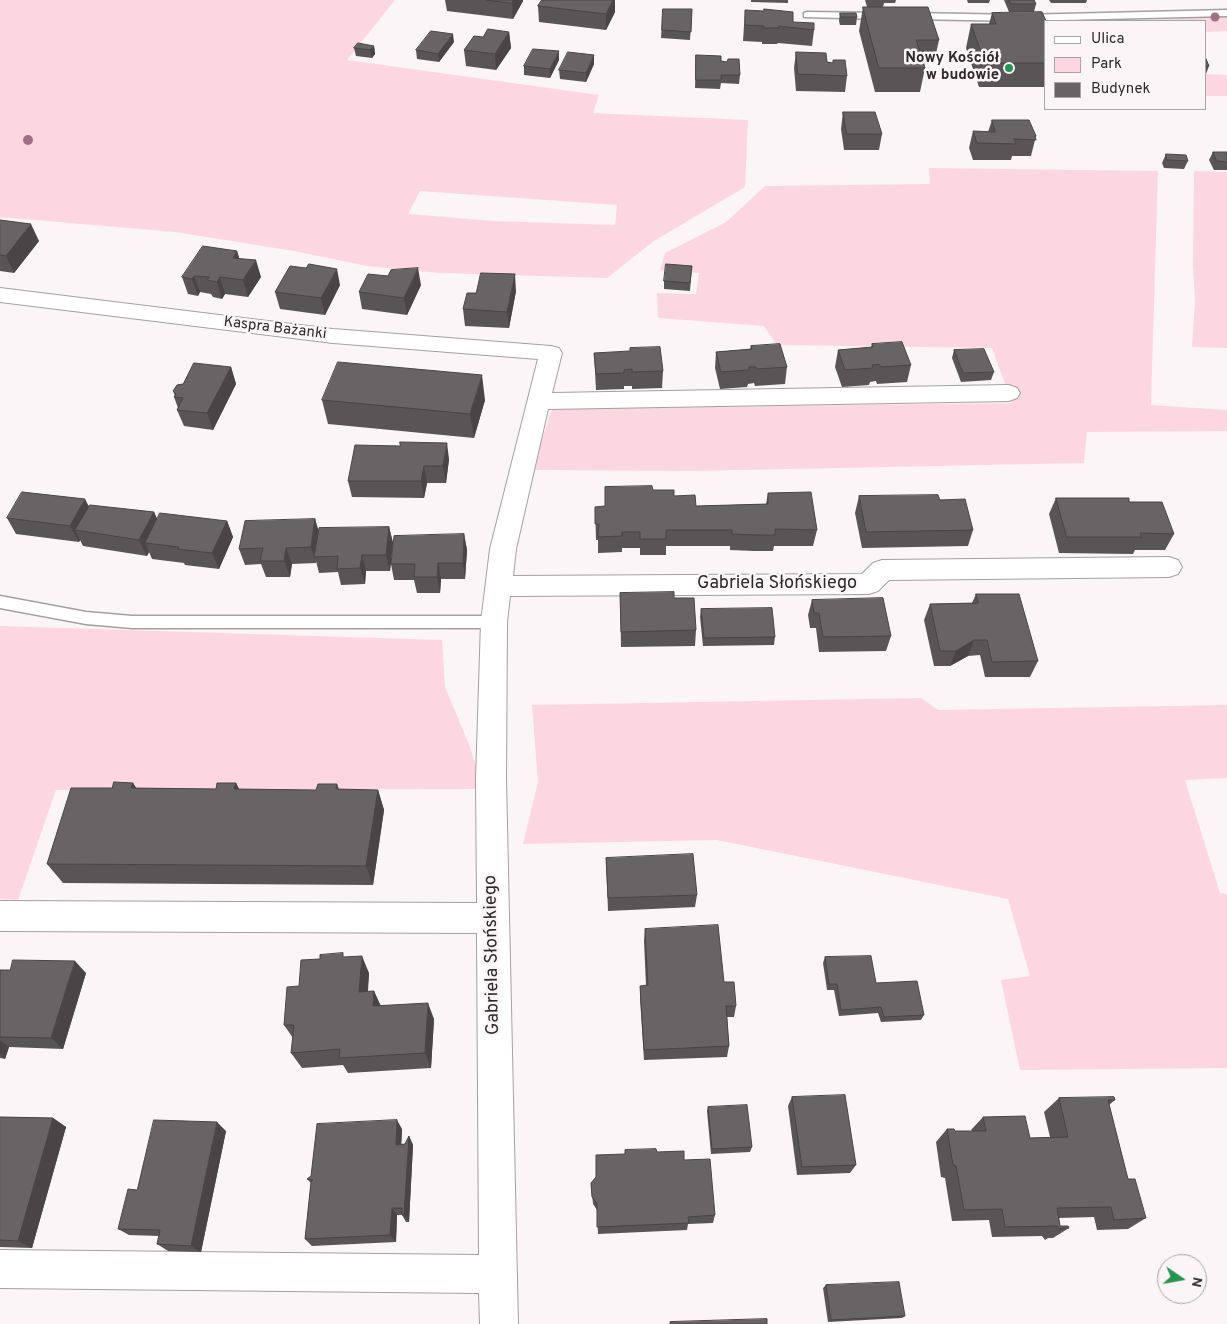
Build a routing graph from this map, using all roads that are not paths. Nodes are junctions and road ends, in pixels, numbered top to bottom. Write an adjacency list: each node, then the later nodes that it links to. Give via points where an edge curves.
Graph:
1 (1227, 13): 2 (lane, via 1021,18)
2 (807, 15)
3 (0, 294): 4 (street, Kaspra Bażanki, via 333,336)
4 (551, 353): 6 (street, Gabriela Słońskiego)
5 (1009, 393): 6 (street)
6 (538, 401): 8 (street, Gabriela Słońskiego, via 503,550)
7 (1169, 567): 8 (street, Gabriela Słońskiego, via 882,570 870,584)
8 (499, 586): 10 (street, Gabriela Słońskiego)
9 (0, 602): 10 (lane, via 86,618 132,622)
10 (494, 622): 12 (street, Gabriela Słońskiego)
11 (0, 916): 12 (street)
12 (492, 918): 14 (street, Gabriela Słońskiego)
13 (0, 1269): 14 (street)
14 (498, 1274): 15 (street, Gabriela Słońskiego)
15 (499, 1324)

